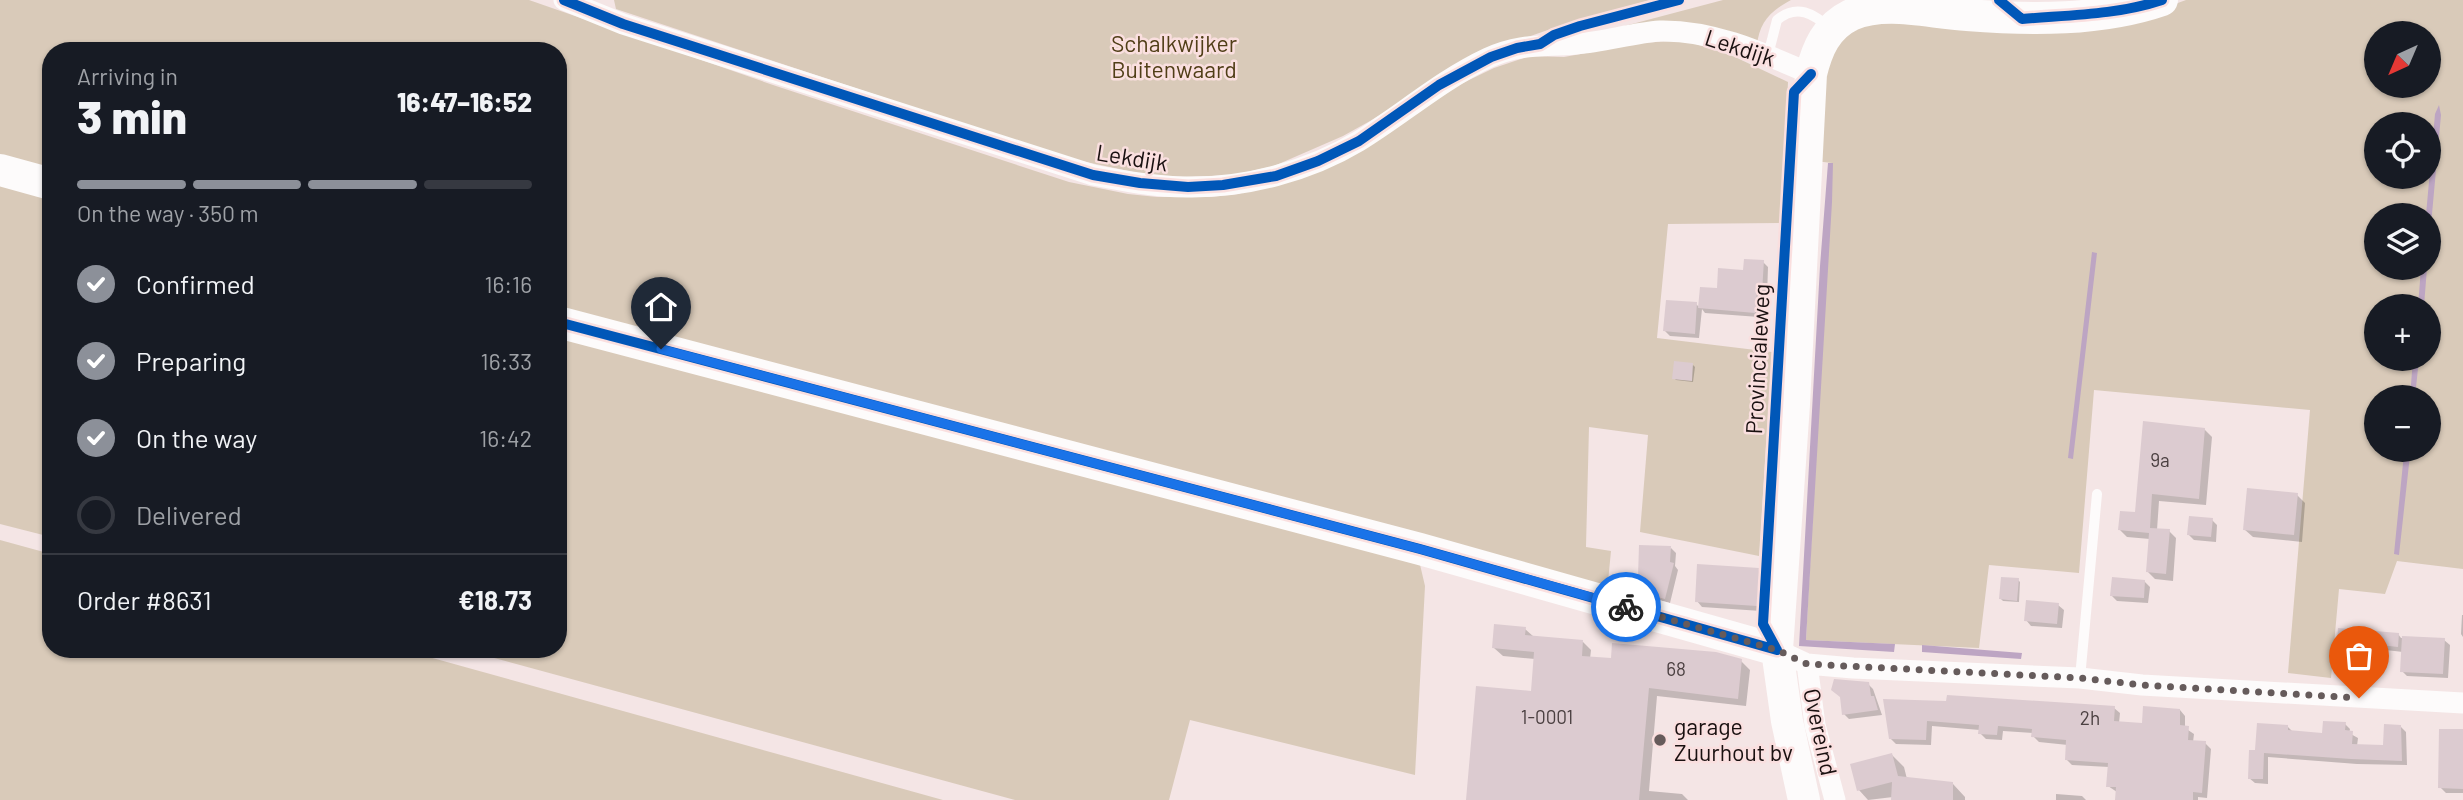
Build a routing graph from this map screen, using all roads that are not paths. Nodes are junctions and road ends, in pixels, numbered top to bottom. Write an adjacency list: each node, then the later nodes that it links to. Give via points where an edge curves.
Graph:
1 (564, 0): 5 (street, Lekdijk, via 623,24 1093,175 1188,187 1256,180 1318,161 1359,141 1464,70 1517,48 1660,32 1708,35)
2 (2162, 0): 3 (street, via 2101,13)
3 (2010, 9): 4 (street, Provincialeweg, via 1964,15 1893,7 1868,9)
4 (1833, 29): 5 (lane, via 1809,12 1791,10 1777,20); 6 (street, Provincialeweg, via 1816,51)
5 (1768, 55): 6 (street, Lekdijk)
6 (1811, 74): 11 (street, Provincialeweg)
7 (0, 170): 8 (street)
8 (42, 182)
9 (567, 324): 11 (street, via 1420,549)
10 (2097, 494): 13 (lane)
11 (1777, 650): 12 (street); 15 (street, Provincialeweg)
12 (1807, 664): 13 (street); 16 (street, Overeind, via 1815,725)
13 (2080, 678): 14 (street)
14 (2463, 703)
15 (1804, 800)
16 (1835, 800)

